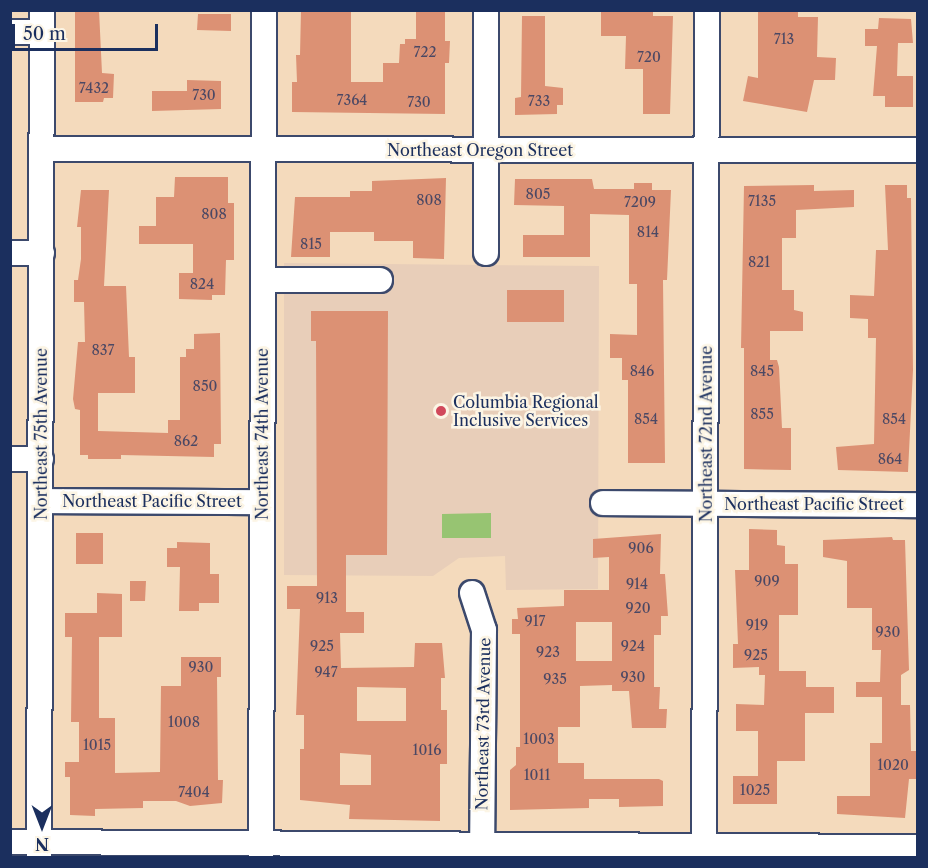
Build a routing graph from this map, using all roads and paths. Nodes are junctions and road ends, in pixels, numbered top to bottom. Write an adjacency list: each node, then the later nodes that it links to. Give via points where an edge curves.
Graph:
1 (264, 10): 7 (street, Northeast 74th Avenue)
2 (486, 10): 10 (street)
3 (707, 10): 8 (street, Northeast 72nd Avenue)
4 (42, 21): 5 (street); 6 (street, Northeast 75th Avenue)
5 (10, 32)
6 (42, 149): 7 (street, Northeast Oregon Street); 12 (street, Northeast 75th Avenue)
7 (263, 149): 10 (street, Northeast Oregon Street); 14 (street, Northeast 74th Avenue)
8 (707, 150): 9 (street, Northeast Oregon Street); 10 (street, Northeast Oregon Street); 21 (street, Northeast 72nd Avenue)
9 (918, 150)
10 (486, 151): 13 (street)
11 (10, 253): 12 (street)
12 (42, 254): 17 (street, Northeast 75th Avenue)
13 (486, 254)
14 (263, 280): 15 (street); 19 (street, Northeast 74th Avenue)
15 (380, 280)
16 (10, 459): 17 (street)
17 (41, 459): 18 (street, Northeast 75th Avenue)
18 (41, 501): 19 (street, Northeast Pacific Street); 26 (street, Northeast 75th Avenue)
19 (262, 502): 27 (street, Northeast 74th Avenue)
20 (603, 503): 21 (street, Northeast Pacific Street)
21 (705, 504): 22 (street, Northeast Pacific Street); 29 (street, Northeast 72nd Avenue)
22 (918, 505)
23 (472, 593): 28 (street, Northeast 73rd Avenue, via 484,630)
24 (10, 842): 26 (street)
25 (918, 847): 29 (street)
26 (39, 850): 27 (street)
27 (261, 851): 28 (street)
28 (482, 852): 29 (street)
29 (704, 852)

